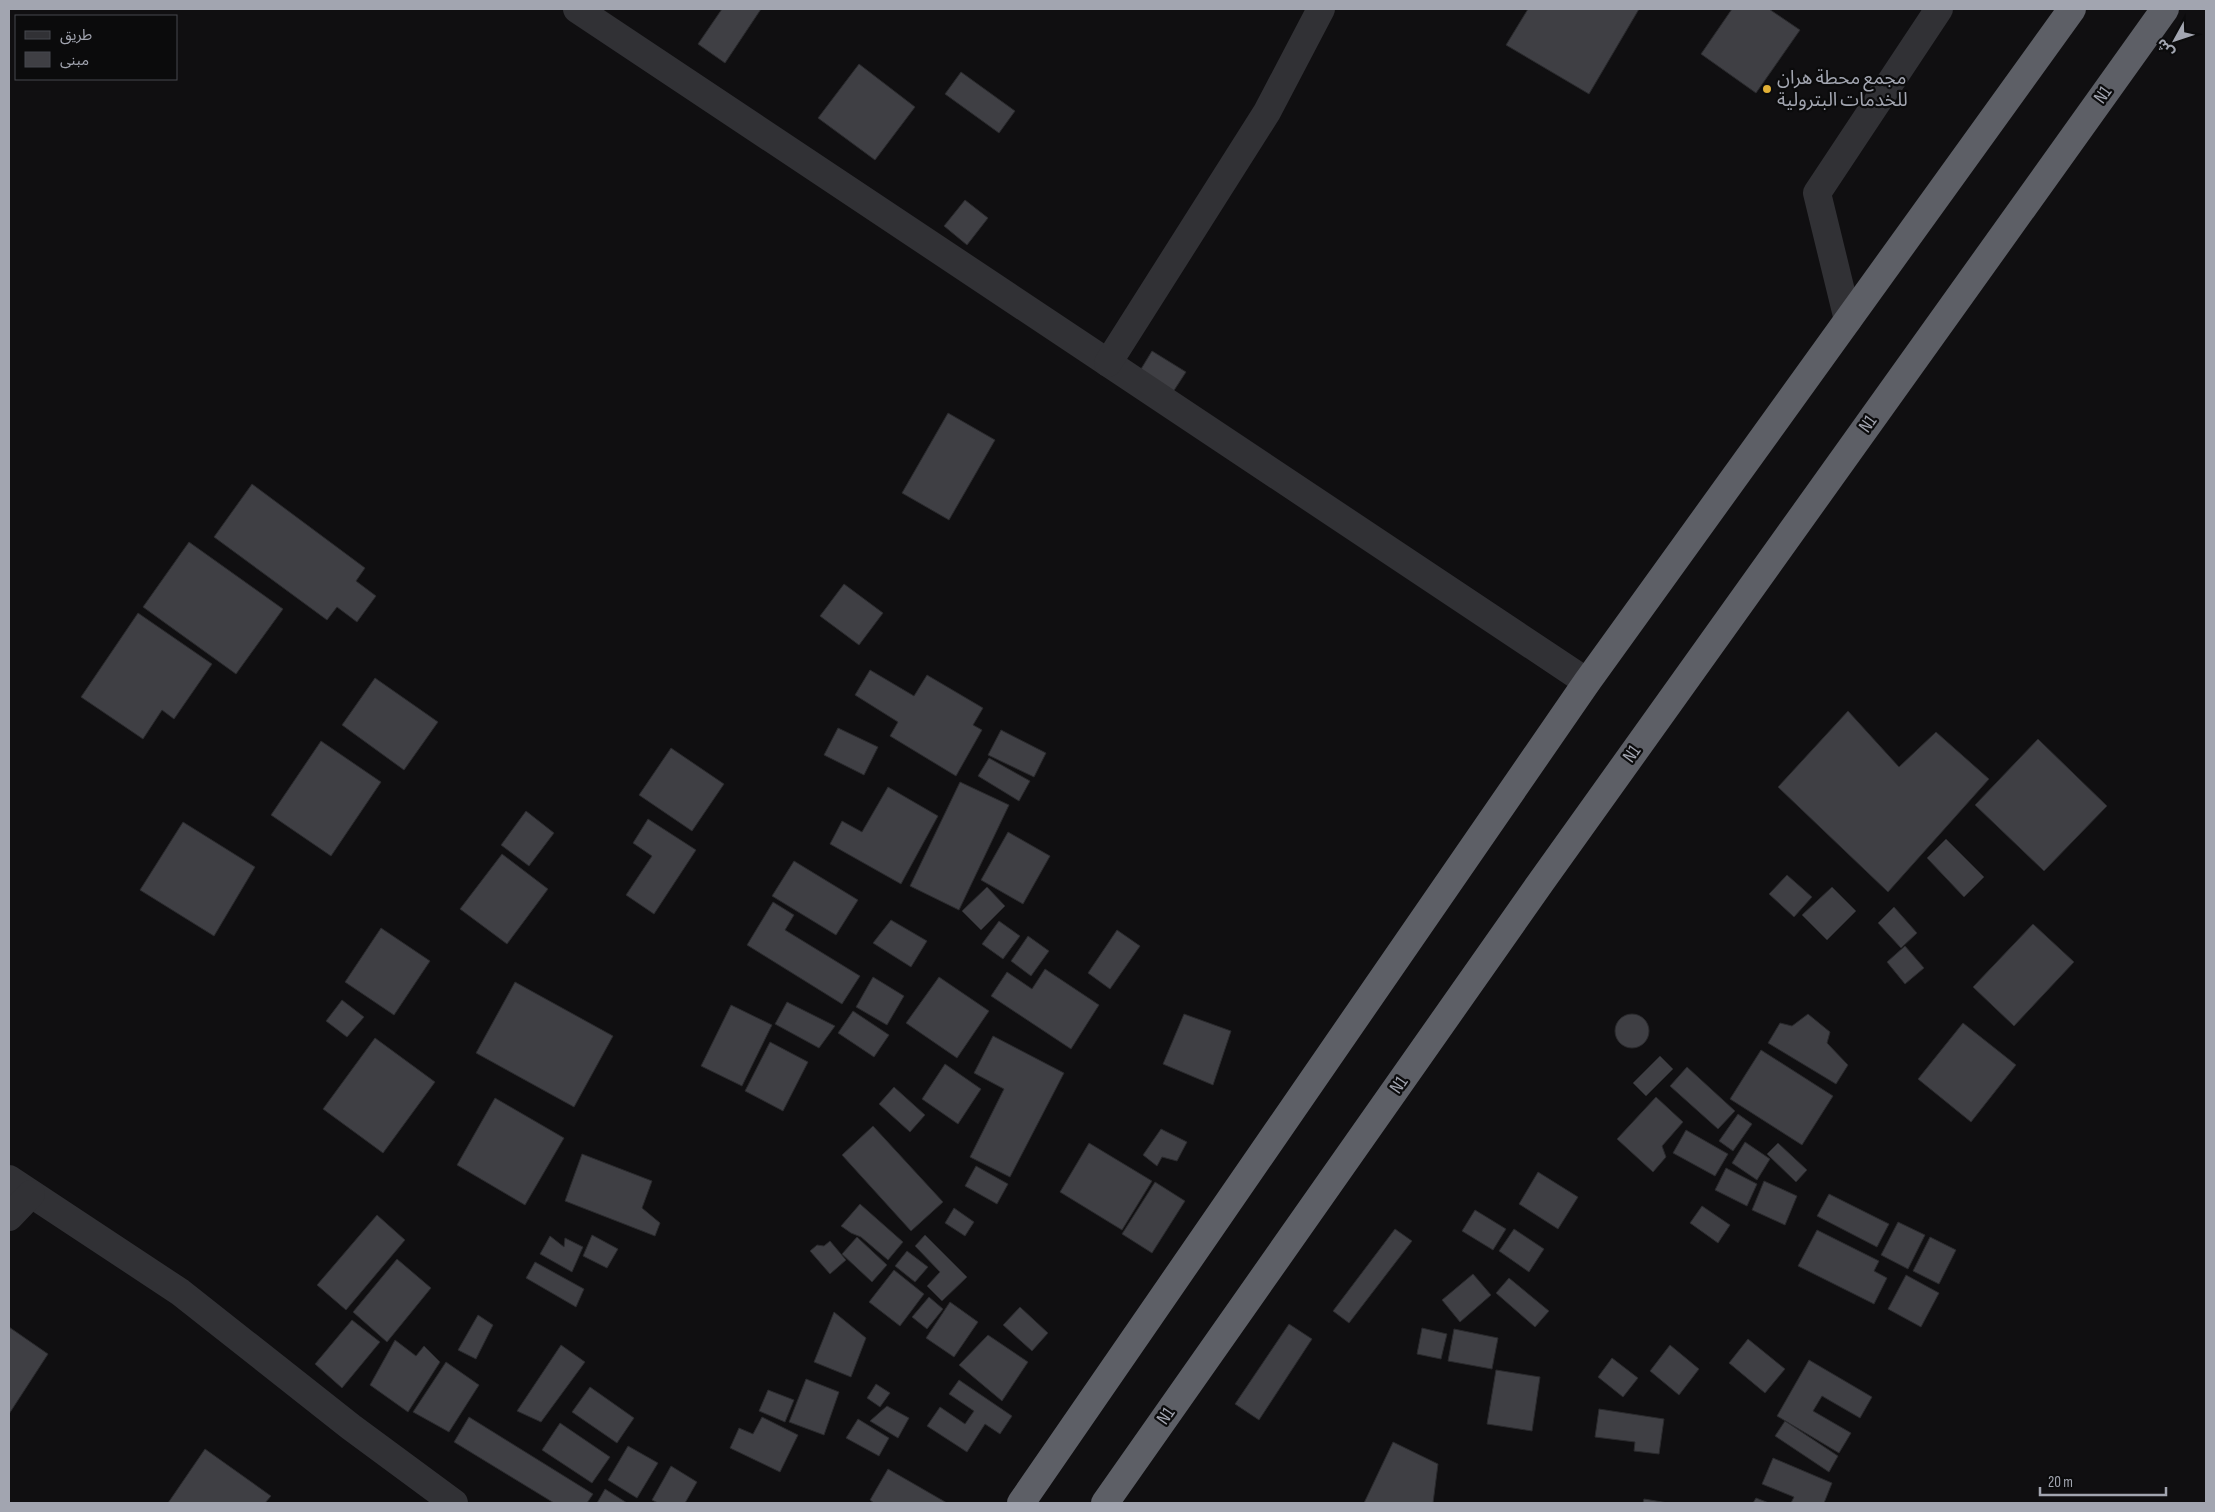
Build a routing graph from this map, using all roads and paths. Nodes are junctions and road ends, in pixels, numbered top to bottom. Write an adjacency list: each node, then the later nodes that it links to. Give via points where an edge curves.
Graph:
1 (577, 9): 7 (street)
2 (1321, 9): 7 (street, via 1267,112)
3 (1939, 9): 6 (street, via 1817,193)
4 (2072, 9): 6 (highway)
5 (2165, 9): 14 (highway, N1 / N1, via 1541,882)
6 (1848, 320): 8 (highway)
7 (1108, 363): 8 (street)
8 (1587, 682): 13 (highway)
9 (9, 1179): 10 (street)
10 (31, 1194): 11 (street); 12 (street, via 180,1292 351,1427)
11 (9, 1217)
12 (454, 1503)
13 (1021, 1503)
14 (1105, 1503)

